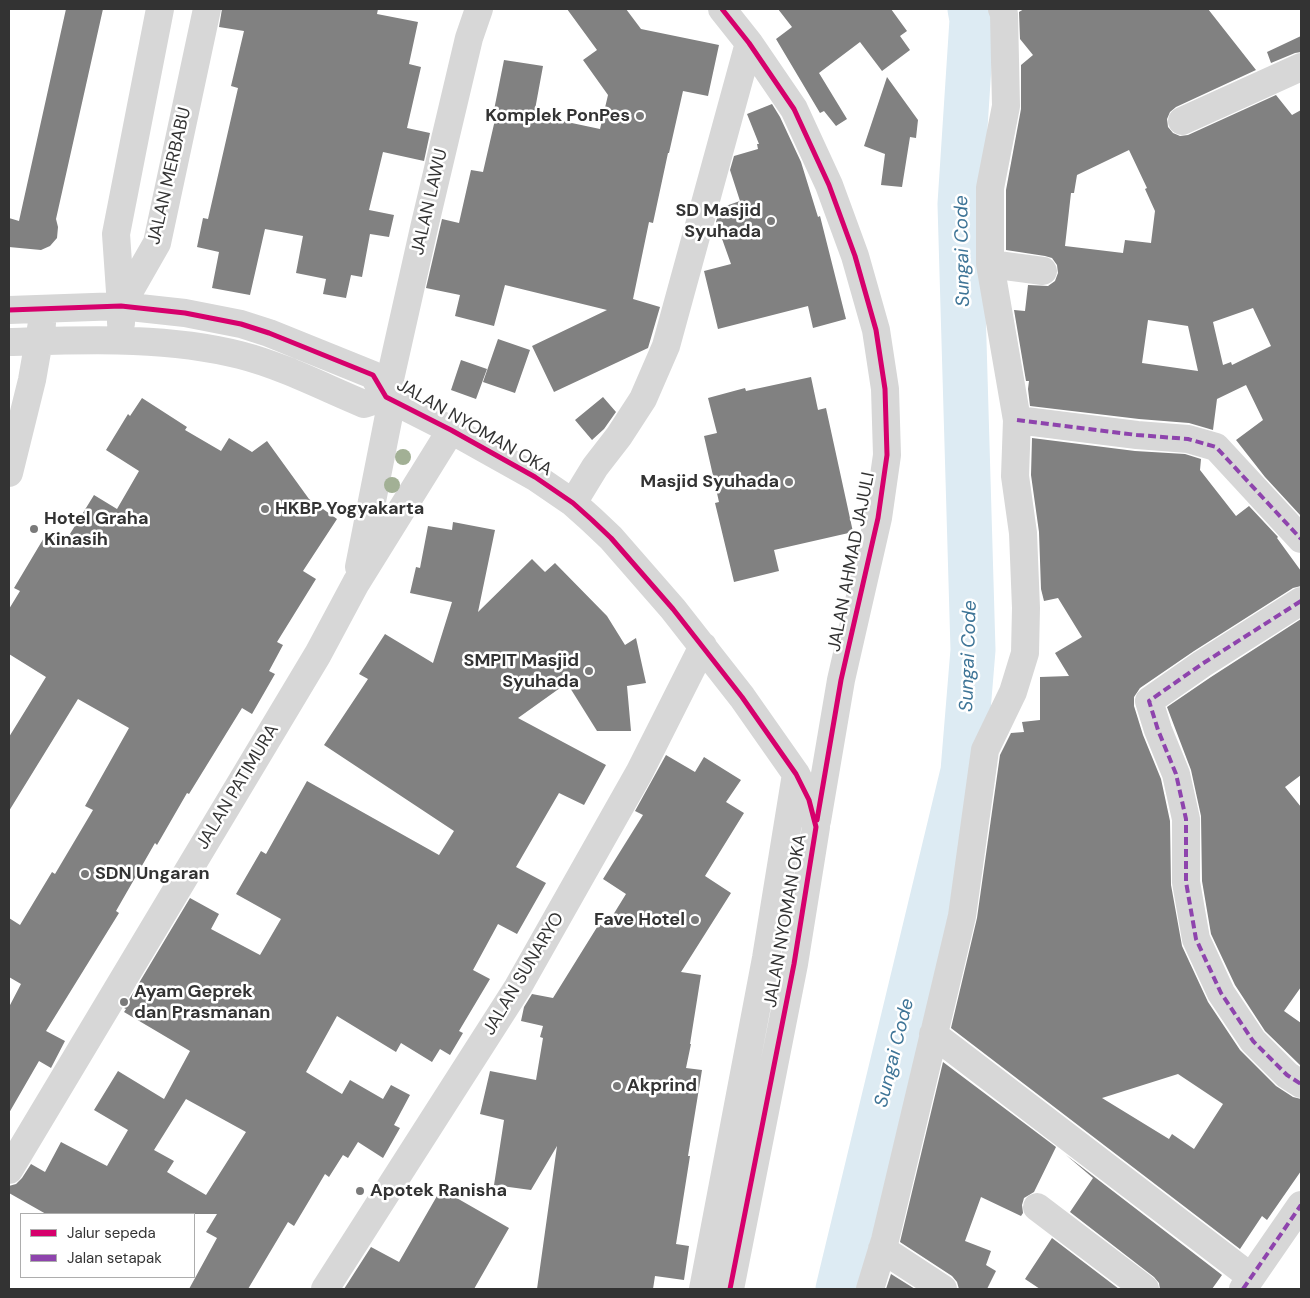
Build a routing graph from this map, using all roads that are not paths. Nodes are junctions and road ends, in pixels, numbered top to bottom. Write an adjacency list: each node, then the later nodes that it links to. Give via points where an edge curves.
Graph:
1 (160, 9): 11 (street, via 116,234)
2 (207, 9): 11 (street, JALAN MERBABU, via 157,243)
3 (479, 9): 17 (street, JALAN LAWU, via 469,38 428,209)
4 (722, 9): 6 (street, JALAN AHMAD JAJULI)
5 (1002, 9): 9 (street, via 1006,106 990,188)
6 (749, 43): 21 (street, via 666,346 643,399); 27 (street, JALAN AHMAD JAJULI, via 794,109 829,185 855,256 876,330 885,389 887,455 878,518 841,680)
7 (1301, 67): 8 (street)
8 (1182, 121)
9 (990, 264): 10 (street); 18 (street)
10 (1043, 271)
11 (121, 306): 13 (street, JALAN NYOMAN OKA); 14 (street); 17 (street, JALAN NYOMAN OKA, via 184,312 269,333 373,375)
12 (9, 310): 13 (street, JALAN NYOMAN OKA)
13 (44, 310): 16 (street)
14 (120, 341): 16 (street, JALAN NYOMAN OKA); 17 (street, JALAN NYOMAN OKA, via 194,345 241,355 364,404)
15 (9, 342): 16 (street, JALAN NYOMAN OKA)
16 (40, 342): 20 (street)
17 (389, 398): 19 (street, JALAN NYOMAN OKA); 23 (street, JALAN PATIMURA)
18 (1017, 420): 22 (street, via 1188,439 1216,446); 30 (street, via 1015,476 1023,533 1025,653 1013,692 985,750 962,916)
19 (451, 430): 21 (street, JALAN NYOMAN OKA, via 535,477); 23 (street, JALAN PATIMURA)
20 (9, 473)
21 (573, 503): 25 (street, JALAN NYOMAN OKA, via 611,538)
22 (1301, 539)
23 (356, 583): 34 (street, JALAN PATIMURA, via 318,654)
24 (1301, 601): 33 (street, via 1149,701 1176,774 1186,819 1186,882 1196,939 1221,993 1253,1041 1287,1075)
25 (703, 646): 26 (street, JALAN NYOMAN OKA); 43 (street, JALAN SUNARYO, via 638,773 518,987)
26 (796, 774): 27 (street, JALAN NYOMAN OKA, via 809,800); 28 (street, JALAN NYOMAN OKA)
27 (816, 827): 29 (street, JALAN NYOMAN OKA)
28 (766, 958): 29 (street); 31 (street, JALAN NYOMAN OKA)
29 (794, 964): 32 (street, JALAN NYOMAN OKA)
30 (933, 1034): 39 (street); 41 (street)
31 (748, 1056): 32 (street); 37 (street, JALAN NYOMAN OKA)
32 (774, 1062): 38 (street, JALAN NYOMAN OKA)
33 (1301, 1084)
34 (9, 1170)
35 (1301, 1206): 41 (street)
36 (1037, 1207): 46 (street)
37 (717, 1216): 38 (street); 40 (street, JALAN NYOMAN OKA)
38 (744, 1222): 42 (street, JALAN NYOMAN OKA)
39 (882, 1249): 44 (street); 45 (street)
40 (704, 1282): 42 (street)
41 (1247, 1283)
42 (731, 1285)
43 (325, 1289)
44 (870, 1289)
45 (943, 1289)
46 (1145, 1289)

